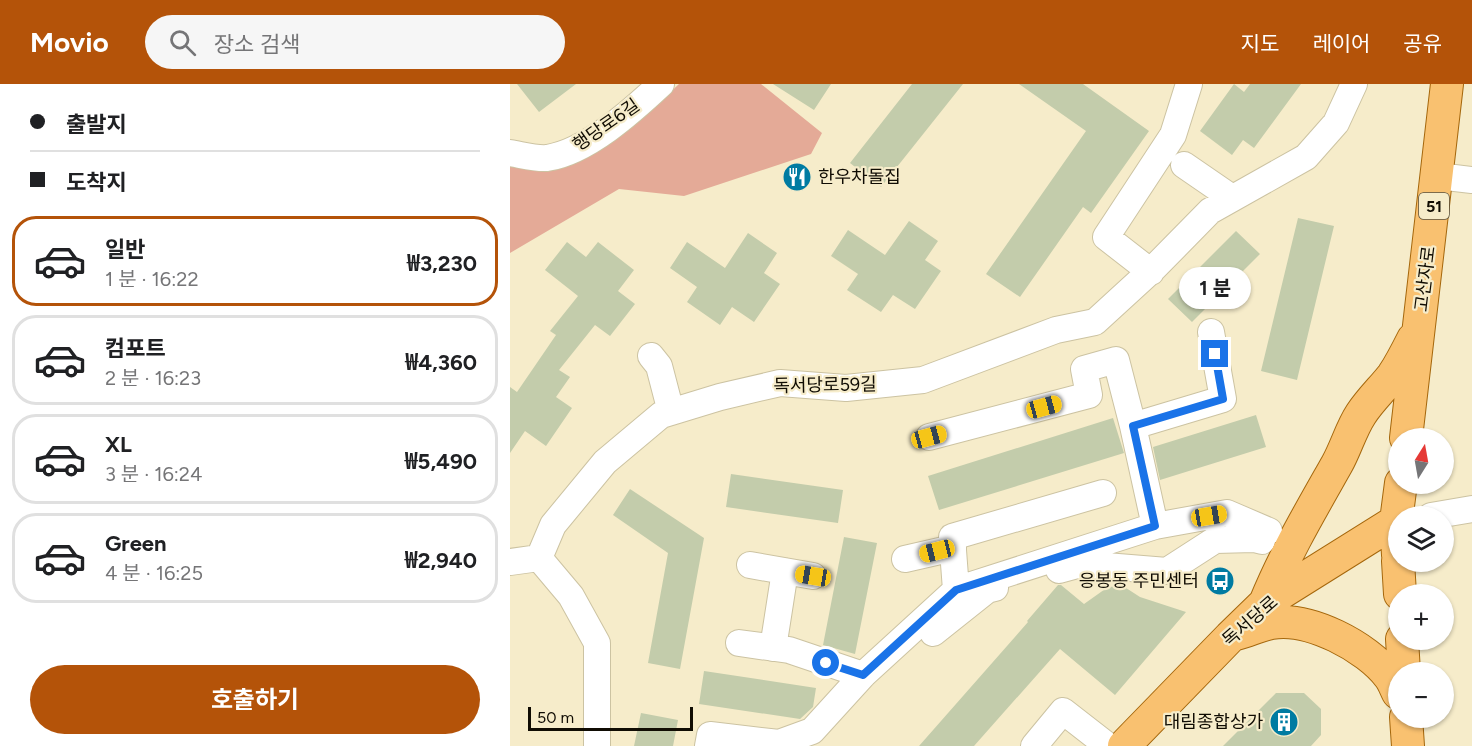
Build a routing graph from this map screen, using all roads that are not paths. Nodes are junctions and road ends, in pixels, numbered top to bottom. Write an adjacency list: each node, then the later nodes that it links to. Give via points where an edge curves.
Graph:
1 (661, 84): 5 (street, 행당로6길, via 577,150 546,158)
2 (1189, 84): 10 (street, via 1173,135 1100,233)
3 (1354, 84): 9 (street, 독서당로59길, via 1336,123 1306,157)
4 (1447, 84): 7 (main road, 고산자로 / 51)
5 (510, 153)
6 (1184, 165): 9 (street)
7 (1438, 176): 8 (street); 11 (main road, 고산자로 / 51)
8 (1472, 180)
9 (1232, 198): 10 (street, 독서당로59길, via 1210,211)
10 (1151, 272): 14 (street, 독서당로59길, via 1095,322 1056,330 923,380 846,388 780,384)
11 (1420, 327): 16 (main road, 고산자로 / 51); 31 (main road, via 1402,360 1359,416)
12 (1210, 332): 15 (street, via 1223,399)
13 (651, 356): 14 (street, via 659,366)
14 (671, 412): 24 (street, 독서당로59길, via 661,415 604,462 553,525)
15 (1133, 426): 17 (street, via 1116,360 1084,369 1089,395); 21 (street)
16 (1407, 428)
17 (929, 437)
18 (1103, 493): 23 (street, via 952,537)
19 (1472, 509): 20 (street)
20 (1454, 512)
21 (1155, 526): 30 (street); 40 (street, via 1227,513 1265,536 1215,540 1167,571 1081,564 987,590 852,700)
22 (1388, 527): 31 (main road, 독서당로)
23 (953, 548): 25 (street); 30 (street)
24 (538, 558): 26 (street); 38 (street, via 571,596 597,643)
25 (905, 559)
26 (510, 562)
27 (750, 565): 28 (street)
28 (785, 571): 29 (street); 34 (street)
29 (813, 576)
30 (956, 590): 35 (street)
31 (1265, 603): 32 (main road, 독서당로)
32 (1230, 637): 36 (main road, via 1272,622 1290,622 1337,636); 43 (main road, 독서당로)
33 (740, 643): 34 (street)
34 (773, 648): 35 (street)
35 (863, 675): 39 (street, via 812,731 779,742 710,735)
36 (1388, 676)
37 (1407, 728): 44 (main road)
38 (597, 746)
39 (708, 746)
40 (818, 746)
41 (1034, 746): 42 (street, via 1064,711)
42 (1108, 746)
43 (1124, 746)
44 (1408, 746)

